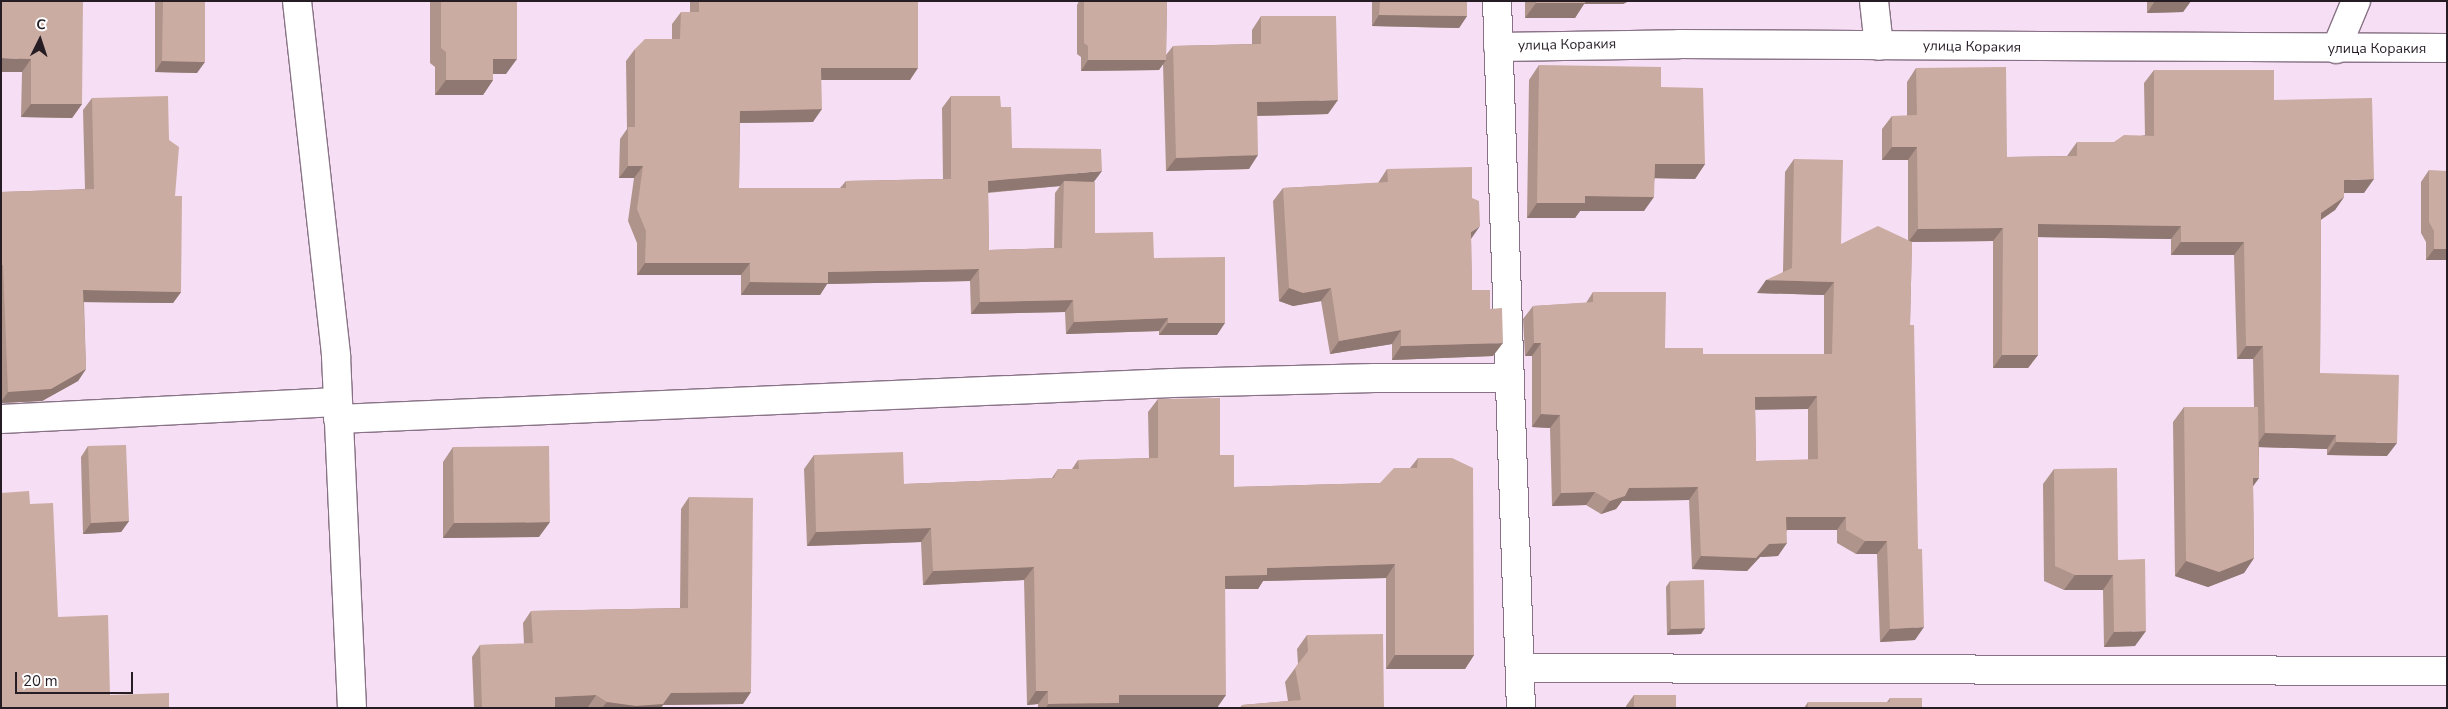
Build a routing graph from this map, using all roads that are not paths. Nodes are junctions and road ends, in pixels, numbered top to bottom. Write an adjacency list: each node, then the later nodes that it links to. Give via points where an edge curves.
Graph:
1 (298, 1): 10 (street, via 336,356)
2 (1497, 1): 6 (street)
3 (1874, 1): 5 (street)
4 (2356, 1): 8 (street)
5 (1879, 46): 6 (street, улица Коракия, via 1679,44); 8 (street, улица Коракия)
6 (1498, 47): 9 (street)
7 (2447, 48): 8 (street, улица Коракия)
8 (2336, 49)
9 (1509, 378): 10 (street, via 1172,383); 12 (street)
10 (337, 411): 11 (street); 14 (street)
11 (1, 418)
12 (1521, 668): 13 (street); 15 (street)
13 (2447, 671)
14 (352, 708)
15 (1521, 708)

